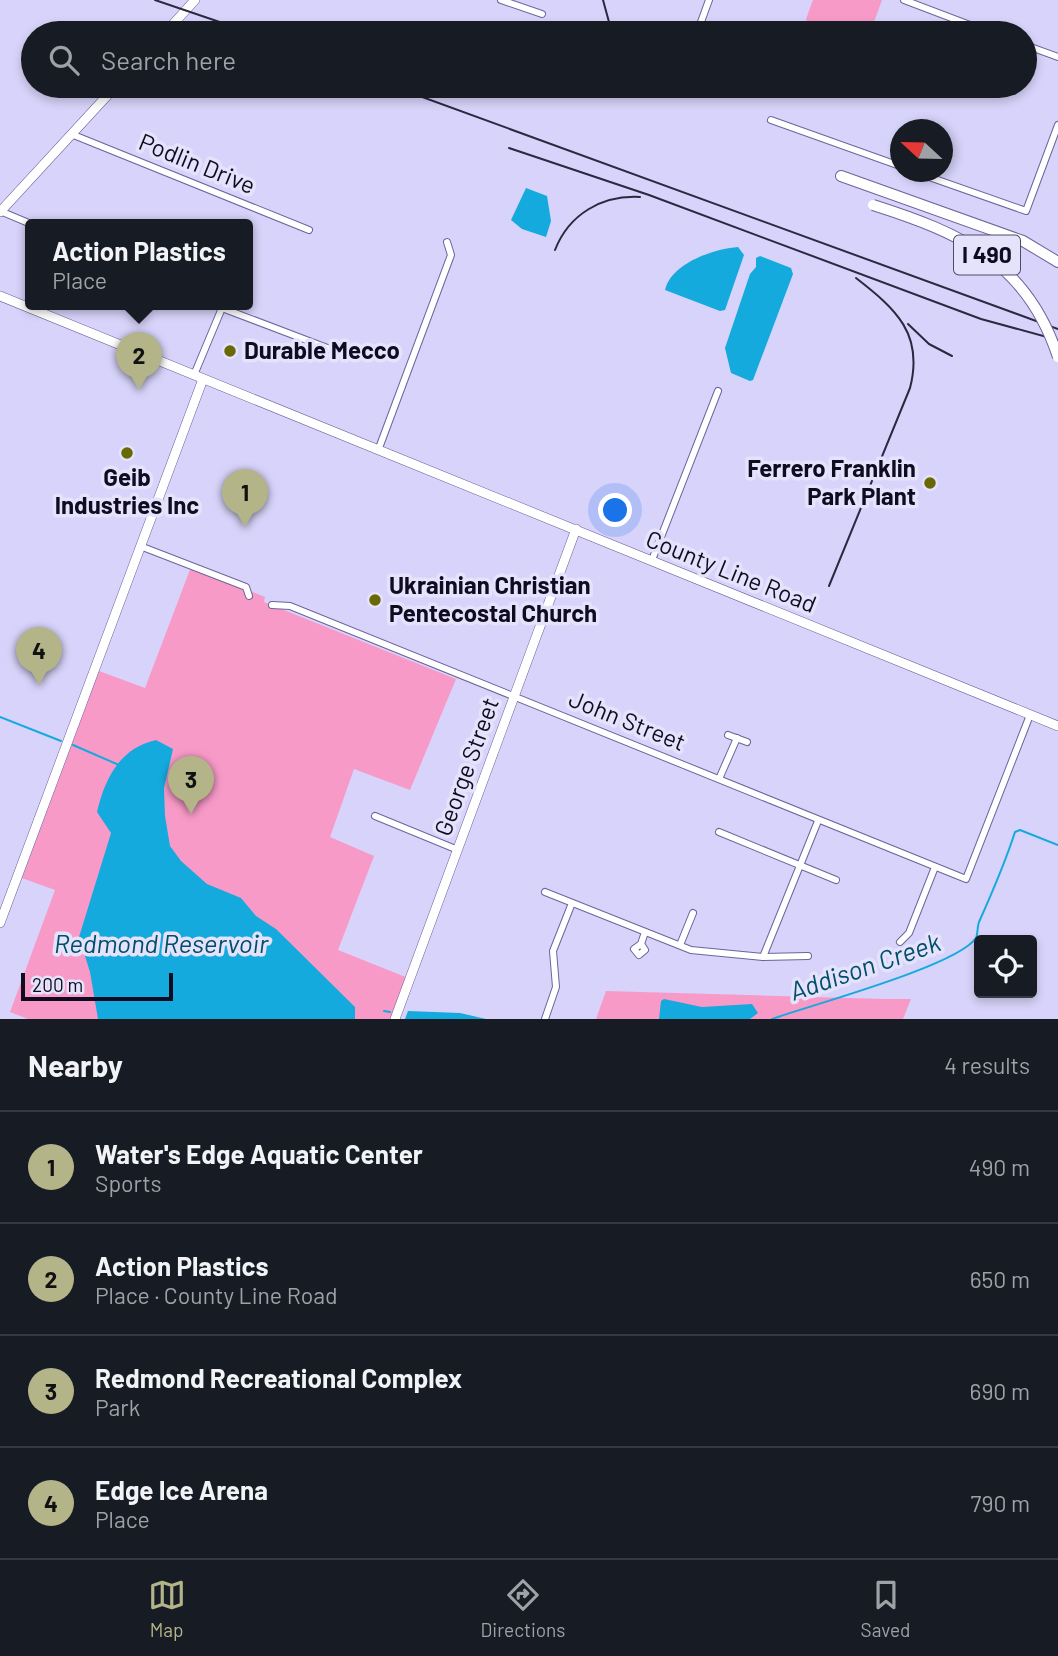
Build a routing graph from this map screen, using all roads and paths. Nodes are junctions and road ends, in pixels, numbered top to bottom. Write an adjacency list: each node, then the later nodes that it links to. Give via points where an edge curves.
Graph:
1 (195, 0): 6 (street)
2 (501, 0): 5 (street)
3 (709, 0): 7 (street)
4 (904, 1): 8 (street)
5 (542, 14)
6 (176, 21)
7 (701, 21)
8 (958, 21)
9 (1037, 49): 10 (street)
10 (1058, 57)
11 (105, 98): 14 (street)
12 (771, 120): 15 (street)
13 (1058, 125): 17 (street, via 1026,211)
14 (71, 134): 19 (street); 21 (street, Podlin Drive)
15 (890, 162)
16 (841, 176): 23 (highway, I 490, via 1023,241)
17 (943, 182)
18 (873, 205): 30 (highway, I 490, bridge, via 950,232 995,261 1039,313)
19 (0, 212): 20 (street)
20 (25, 222)
21 (309, 230)
22 (447, 242): 33 (street, via 451,255)
23 (1058, 262)
24 (0, 296): 25 (street)
25 (25, 306)
26 (34, 310): 31 (street)
27 (221, 310): 31 (street)
28 (227, 310): 29 (street)
29 (330, 349)
30 (1058, 357)
31 (199, 377): 33 (street, County Line Road); 35 (street)
32 (718, 391): 36 (street)
33 (379, 449): 34 (street, County Line Road)
34 (576, 529): 36 (street, County Line Road); 39 (street, George Street)
35 (140, 545): 37 (street, via 246,587); 56 (street)
36 (652, 560): 40 (street, County Line Road)
37 (249, 596)
38 (272, 605): 39 (street, John Street, via 290,606)
39 (513, 696): 45 (street, John Street); 49 (street, George Street)
40 (1031, 715): 41 (street, County Line Road); 51 (street, John Street, via 966,879)
41 (1058, 726)
42 (728, 735): 43 (street)
43 (737, 738): 44 (street); 45 (street)
44 (747, 742)
45 (719, 779): 47 (street, John Street)
46 (375, 816): 49 (street)
47 (818, 821): 50 (street); 51 (street, John Street)
48 (719, 832): 50 (street)
49 (458, 850): 63 (street, George Street)
50 (799, 865): 52 (street); 62 (street)
51 (935, 867): 58 (street, via 909,933)
52 (836, 880)
53 (545, 892): 54 (street)
54 (572, 903): 57 (street); 64 (street, via 553,951 556,987)
55 (692, 913): 60 (street)
56 (0, 923)
57 (645, 932): 59 (street); 60 (street)
58 (900, 942)
59 (641, 944)
60 (680, 945): 62 (street)
61 (808, 956): 62 (street)
62 (763, 957)
63 (395, 1019)
64 (545, 1019)

